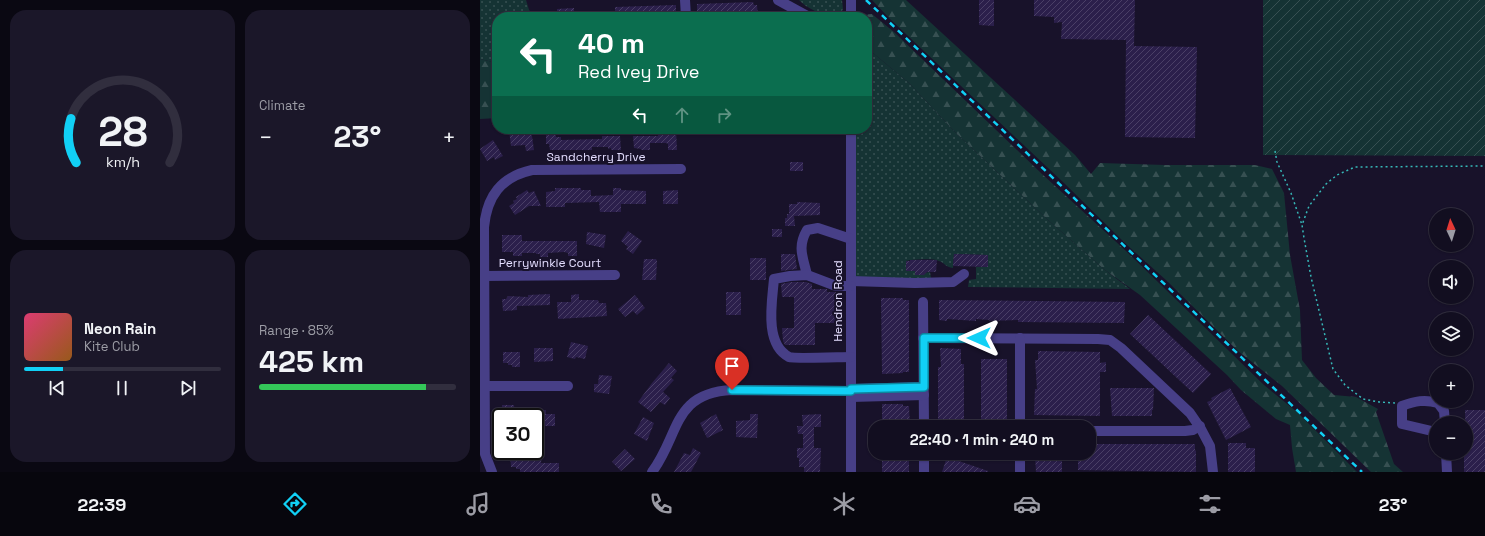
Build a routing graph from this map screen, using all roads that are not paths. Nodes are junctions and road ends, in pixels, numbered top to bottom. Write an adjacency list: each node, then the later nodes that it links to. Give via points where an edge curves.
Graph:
1 (685, 0): 4 (street)
2 (778, 0): 5 (street)
3 (851, 0): 6 (street)
4 (686, 12)
5 (801, 12)
6 (851, 12)
7 (851, 134): 9 (street, Hendron Road)
8 (680, 169): 13 (street, Sandcherry Drive, via 532,170 513,176 496,191 485,214)
9 (851, 239): 12 (street, via 818,228 807,230 801,248); 14 (street, Hendron Road)
10 (964, 274): 14 (street, via 952,282)
11 (615, 275): 13 (street, Perrywinkle Court)
12 (807, 275): 14 (street, via 836,286); 18 (street, via 774,279 770,317 779,349 790,358)
13 (484, 276): 19 (street)
14 (851, 284): 18 (street, Hendron Road)
15 (923, 302): 16 (street)
16 (924, 338): 17 (street); 21 (street)
17 (1020, 338): 25 (street); 26 (street, via 1110,340 1190,413)
18 (851, 357): 22 (street, Hendron Road)
19 (484, 386): 20 (street); 32 (street, via 485,454)
20 (568, 386)
21 (924, 391): 22 (street); 24 (street)
22 (851, 392): 33 (street, via 732,390 705,395 682,414); 34 (street, Hendron Road)
23 (1444, 416): 27 (street, via 1438,403 1428,400 1402,406 1402,424)
24 (924, 420)
25 (1020, 420)
26 (1200, 426): 28 (street, via 1186,431); 37 (street, via 1210,446)
27 (1429, 430)
28 (1096, 431)
29 (924, 460): 35 (street)
30 (1020, 460): 36 (street)
31 (1446, 460): 38 (street)
32 (492, 472)
33 (652, 472)
34 (851, 472)
35 (924, 472)
36 (1020, 472)
37 (1213, 472)
38 (1447, 472)

